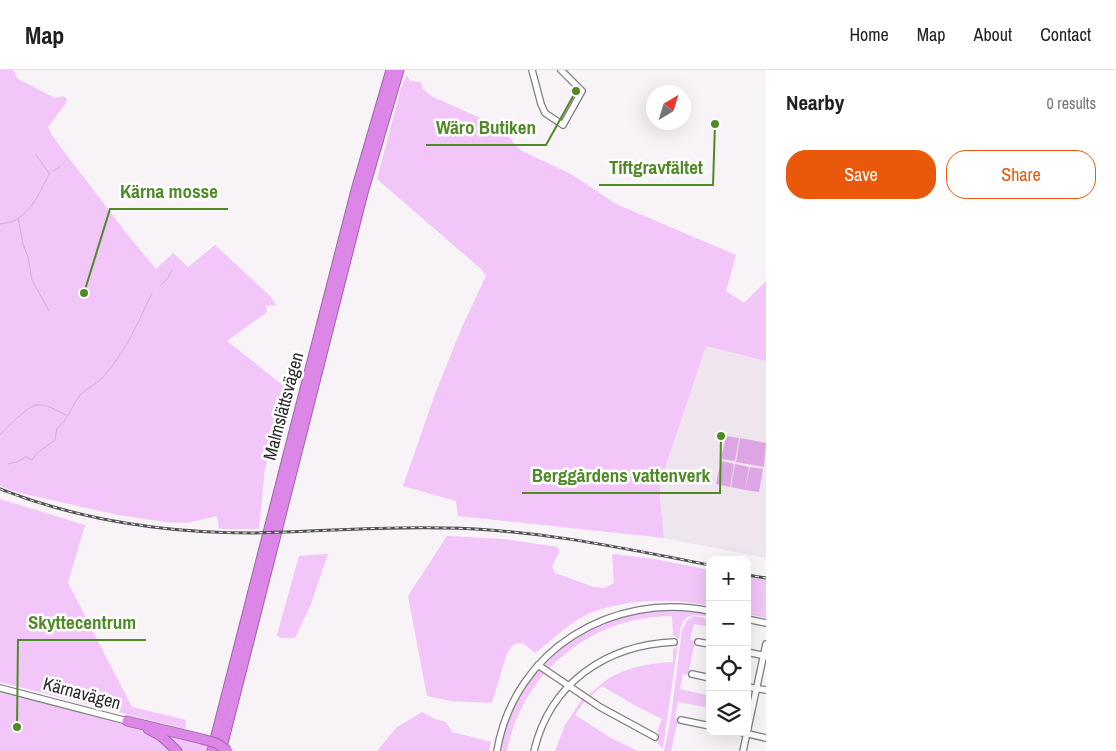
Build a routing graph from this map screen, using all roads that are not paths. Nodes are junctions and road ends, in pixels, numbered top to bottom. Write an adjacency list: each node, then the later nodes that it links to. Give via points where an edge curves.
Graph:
1 (391, 70): 31 (highway, Malmslättsvägen, via 356,190)
2 (399, 70): 32 (highway, Malmslättsvägen, via 363,193)
3 (532, 70): 4 (street, via 545,113 563,125 582,91)
4 (561, 70)
5 (706, 610): 14 (street, via 660,607 620,613 571,636)
6 (751, 620): 7 (street)
7 (766, 623)
8 (674, 642): 17 (street, via 643,645 619,652 591,667)
9 (698, 642): 10 (street)
10 (706, 643)
11 (766, 644): 13 (street)
12 (751, 653): 13 (street)
13 (765, 656): 20 (street)
14 (538, 665): 17 (street); 34 (street, via 512,704)
15 (692, 674): 16 (street)
16 (706, 677)
17 (568, 686): 28 (street); 35 (street, via 545,719)
18 (0, 688): 24 (street, Kärnavägen)
19 (751, 688): 20 (street)
20 (756, 689): 21 (street); 22 (street)
21 (766, 690)
22 (751, 714)
23 (681, 720): 25 (street)
24 (127, 721): 30 (highway, via 161,736); 33 (highway, bridge, via 202,738)
25 (706, 725)
26 (751, 735): 29 (street)
27 (747, 736): 36 (street)
28 (655, 738)
29 (766, 738)
30 (177, 751)
31 (212, 751)
32 (221, 751)
33 (228, 751)
34 (497, 751)
35 (534, 751)
36 (743, 751)

